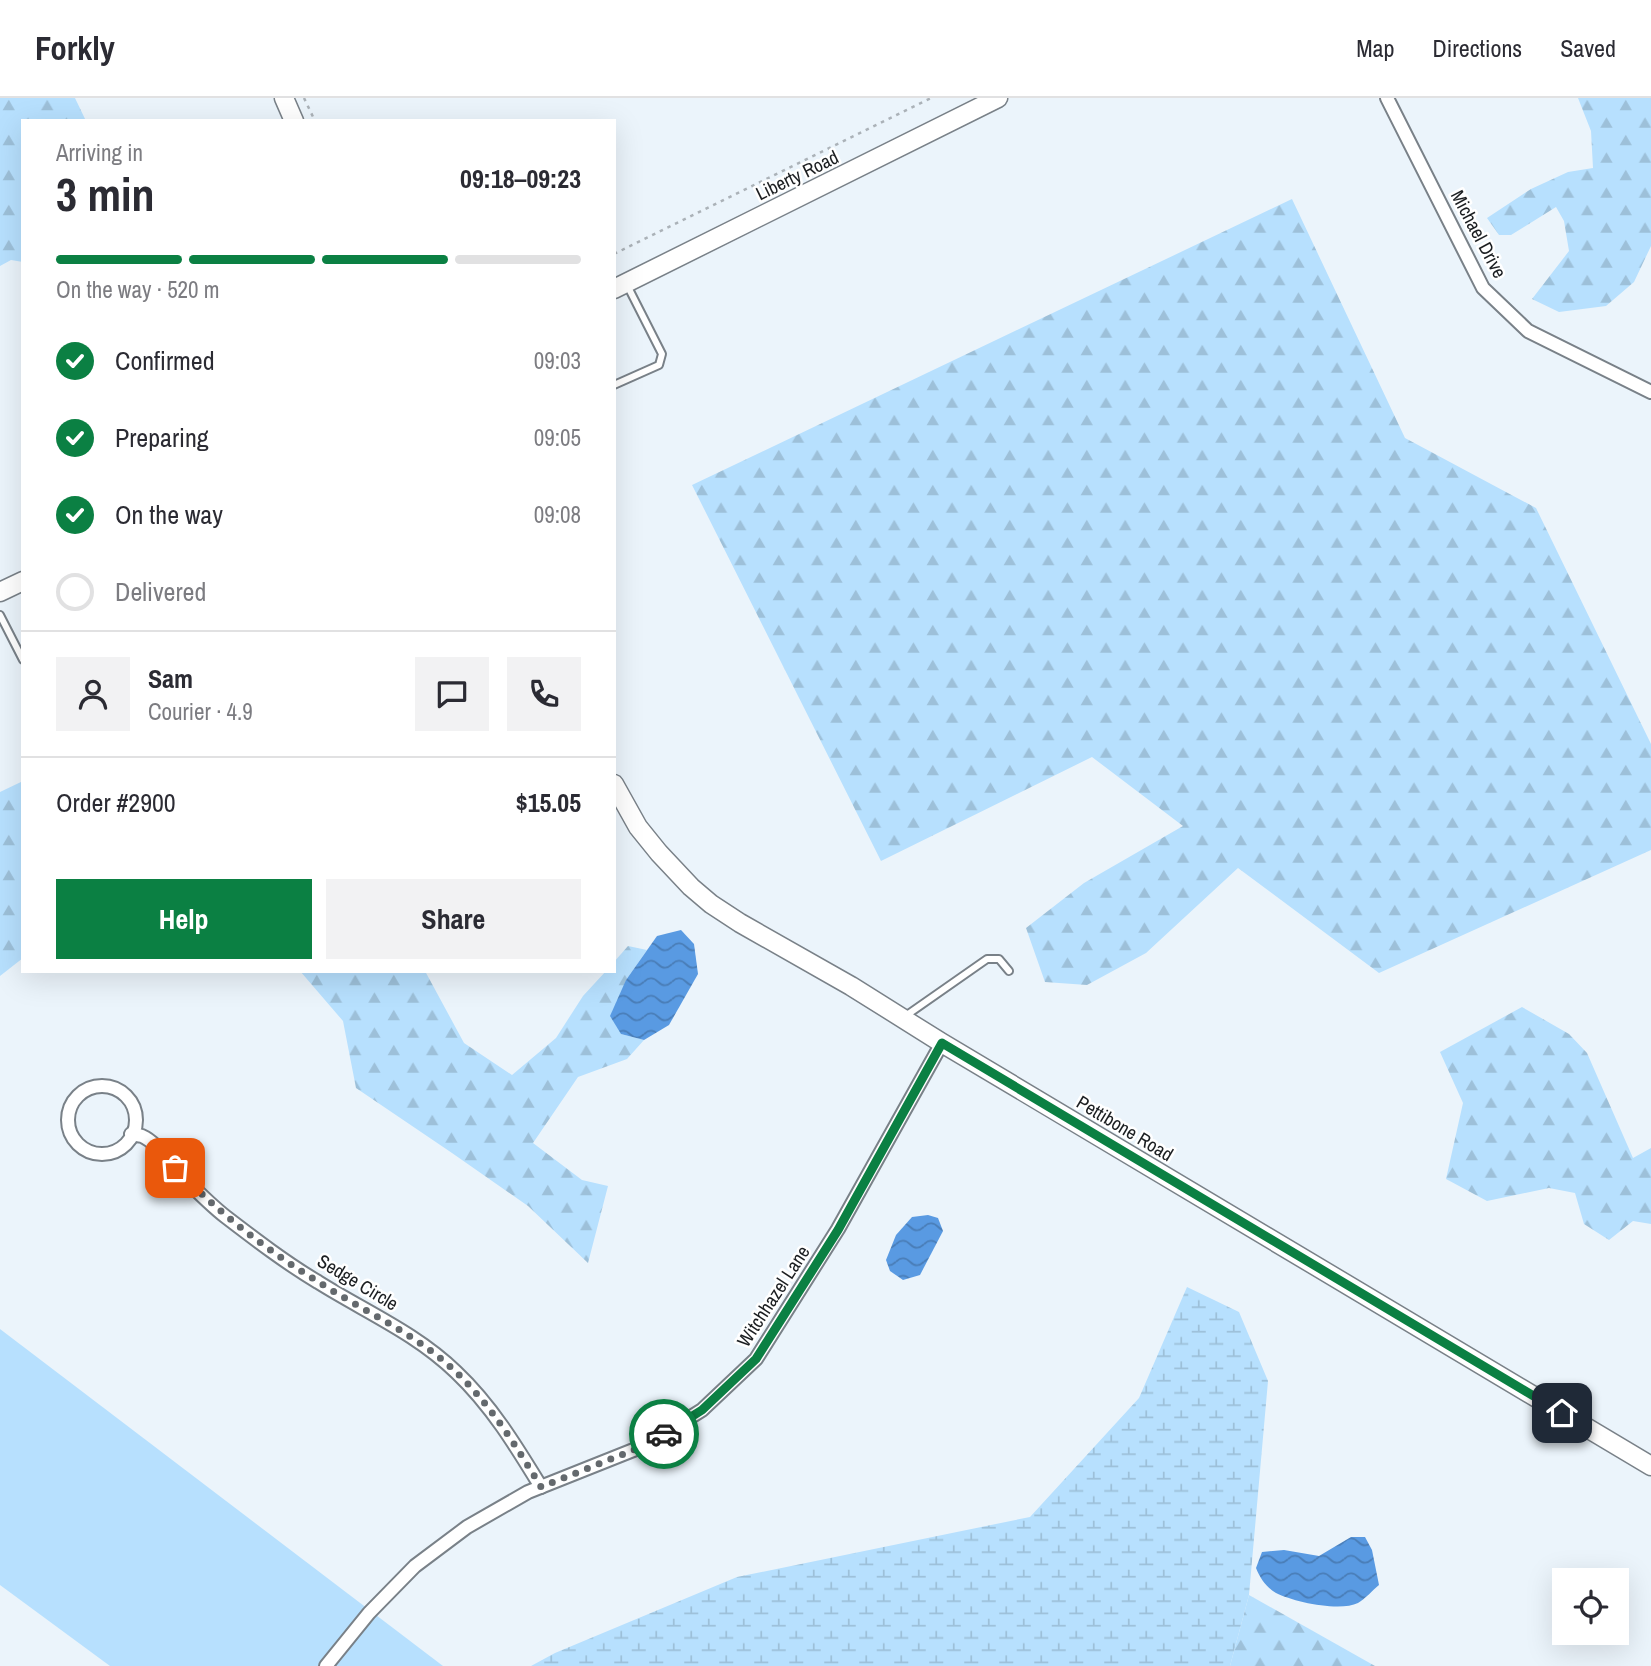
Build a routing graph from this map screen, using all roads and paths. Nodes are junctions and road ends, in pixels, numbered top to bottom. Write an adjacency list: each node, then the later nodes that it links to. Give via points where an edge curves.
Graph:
1 (284, 98): 6 (street)
2 (304, 98): 7 (path)
3 (931, 98): 8 (path)
4 (998, 98): 9 (street, Liberty Road)
5 (1387, 98): 11 (street, Michael Drive, via 1483,288 1528,331)
6 (293, 119)
7 (314, 119)
8 (616, 253)
9 (620, 286): 10 (lane, via 662,354 659,365)
10 (616, 384)
11 (1651, 392)
12 (21, 582): 13 (street)
13 (0, 592)
14 (0, 614): 15 (lane)
15 (21, 656)
16 (616, 788): 18 (street, Pettibone Road, via 659,853 711,904)
17 (1009, 971): 18 (lane, via 999,959 986,959)
18 (902, 1018): 19 (street, Pettibone Road)
19 (942, 1043): 21 (street, Pettibone Road); 22 (street, Witchhazel Lane, via 838,1230 756,1359 702,1410 646,1445)
20 (131, 1134): 20 (street, via 114,1152 88,1151 74,1141 68,1127 69,1109 87,1088 108,1086 132,1103 136,1122); 22 (street, Sedge Circle, via 152,1143 201,1195 279,1257 393,1325 453,1369 512,1438)
21 (1651, 1466)
22 (541, 1487): 23 (street, Witchhazel Lane, via 467,1528 415,1566)
23 (326, 1666)

